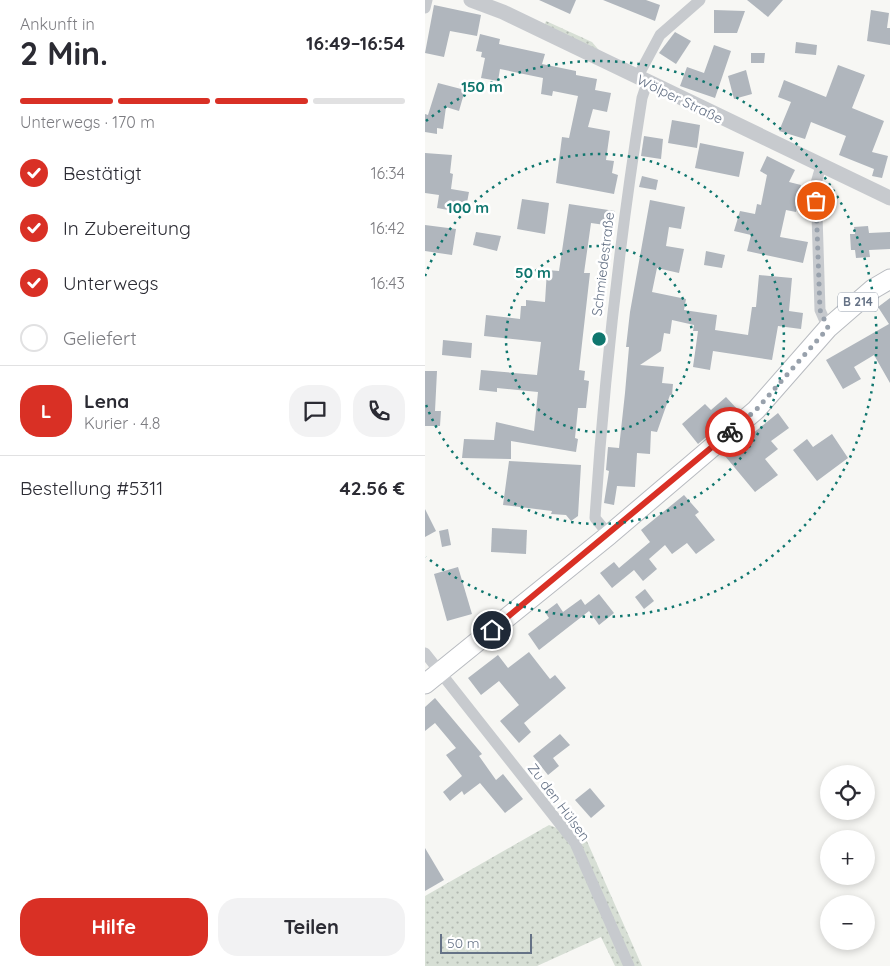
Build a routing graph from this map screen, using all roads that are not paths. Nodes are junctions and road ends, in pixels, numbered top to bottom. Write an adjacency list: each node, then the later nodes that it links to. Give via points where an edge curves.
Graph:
1 (427, 0): 4 (street)
2 (471, 0): 5 (street, Wölper Straße, via 503,12)
3 (700, 0): 5 (street, Schmiedestraße, via 660,35)
4 (425, 8)
5 (642, 80): 6 (street, Wölper Straße); 10 (street, Schmiedestraße, via 604,394 595,518)
6 (821, 166): 7 (street, Wölper Straße); 9 (street, via 816,183 820,310)
7 (890, 198)
8 (890, 279): 9 (main road, B 214, via 873,289)
9 (828, 328): 10 (main road, B 214, via 756,410)
10 (609, 535): 12 (main road, B 214)
11 (425, 653): 12 (street, Zu den Hülsen)
12 (441, 672): 13 (main road, B 214); 14 (street, Zu den Hülsen, via 575,843)
13 (425, 684)
14 (629, 966)

